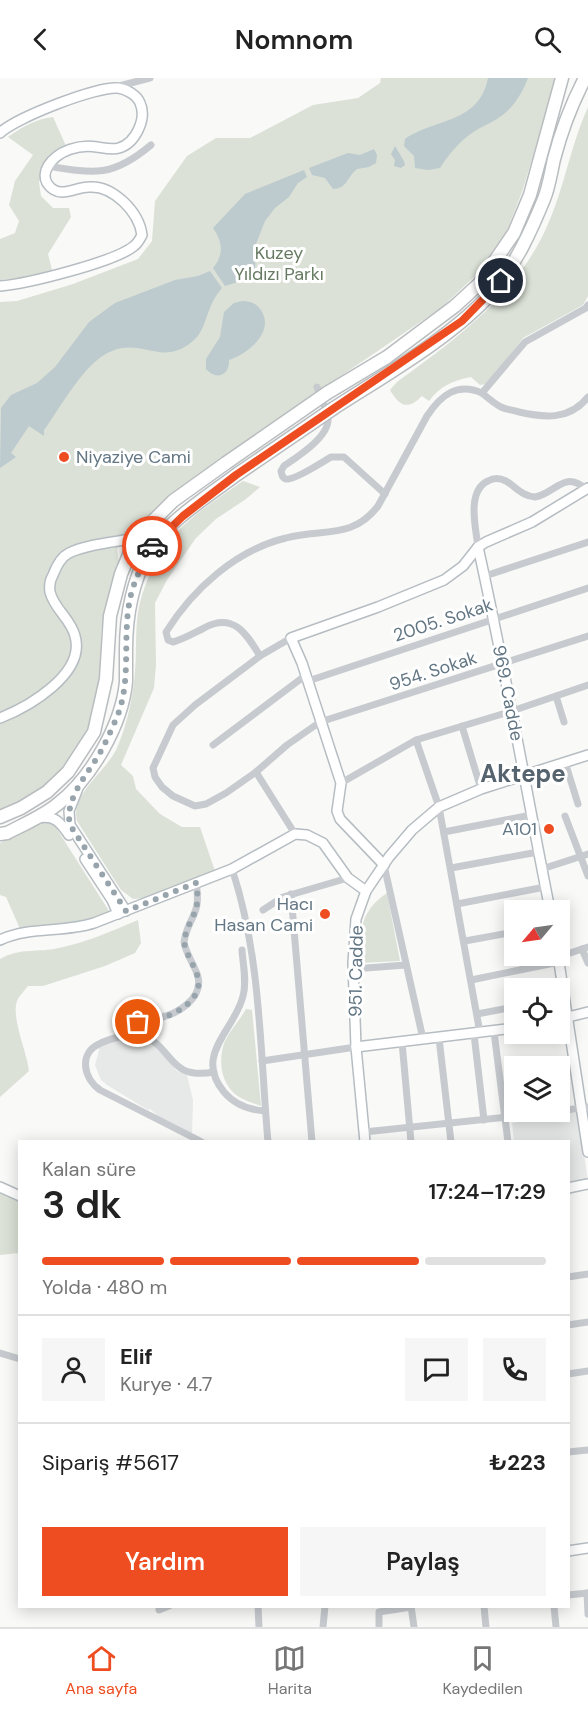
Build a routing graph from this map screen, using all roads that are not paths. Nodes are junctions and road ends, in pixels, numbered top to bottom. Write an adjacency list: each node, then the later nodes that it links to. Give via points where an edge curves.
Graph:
1 (150, 78): 4 (street)
2 (562, 78): 10 (highway, via 530,195 514,233 479,284 387,357)
3 (585, 78): 39 (highway, bridge, via 554,156 546,196 509,270 492,292 462,321 395,369 236,475 183,516 148,551 130,598 126,683 118,715)
4 (111, 88): 5 (street, via 22,118); 7 (street, via 121,88 138,99 142,114 134,136 118,148 71,148)
5 (0, 133)
6 (151, 145): 7 (street, via 134,159 108,171)
7 (48, 166): 8 (street, via 45,177 55,191 90,186 118,197 130,208 142,235 134,246 99,261 30,282)
8 (0, 286)
9 (588, 305): 11 (street, via 525,342)
10 (322, 390): 14 (street, via 328,420 325,429 284,466 283,476 293,479 331,458 344,457); 15 (highway, bridge, via 174,501)
11 (482, 393): 12 (street, via 502,407 541,417 572,411); 14 (street, via 463,388 437,404)
12 (588, 397)
13 (587, 488): 17 (street, via 537,519); 17 (street, via 570,480 535,497 501,479 484,483 474,500)
14 (385, 494): 23 (street, via 373,513 353,527 284,538 256,548 226,566 209,580 166,632 168,640 174,642 209,625 228,623 243,631)
15 (136, 538): 29 (street, via 78,550 61,559 50,581 50,592 76,637 75,654 57,682 36,701); 46 (highway, via 110,616 106,679 94,732 68,772 47,792)
16 (588, 542): 18 (street)
17 (478, 547): 18 (street, 969. Cadde); 22 (street, via 463,566 444,580)
18 (485, 576): 20 (street, 969. Cadde)
19 (588, 588): 20 (street, 2005. Sokak)
20 (494, 620): 24 (street, 969. Cadde); 25 (street, 2005. Sokak)
21 (588, 636): 24 (street, 954. Sokak)
22 (291, 638): 23 (street); 25 (street)
23 (260, 656): 37 (street, 954. Sokak, via 173,725 153,768 162,787 195,806 226,793)
24 (503, 664): 28 (street, 969. Cadde); 30 (street, 954. Sokak)
25 (307, 678): 30 (street); 34 (street, 2005. Sokak)
26 (588, 685): 27 (street)
27 (556, 696): 28 (street); 31 (street)
28 (513, 711): 32 (street); 38 (street, 969. Cadde)
29 (0, 718)
30 (320, 722): 37 (street, 954. Sokak); 40 (street)
31 (564, 722)
32 (462, 726): 33 (street); 41 (street)
33 (416, 740): 40 (street); 43 (street)
34 (213, 745)
35 (588, 754): 36 (street, 951. Cadde)
36 (565, 762): 38 (street, 951. Cadde); 42 (street)
37 (256, 772): 50 (street)
38 (523, 774): 41 (street, 951. Cadde); 44 (street, 969. Cadde)
39 (81, 782): 47 (highway, via 58,804); 66 (street, via 69,811 70,825)
40 (341, 783): 53 (street, via 340,819)
41 (481, 789): 43 (street, 951. Cadde)
42 (578, 804)
43 (439, 807): 48 (street); 53 (street, 951. Cadde, via 412,830)
44 (531, 815): 48 (street); 51 (street, 969. Cadde)
45 (565, 816): 52 (street)
46 (2, 817)
47 (33, 819): 49 (highway); 66 (street, via 59,820)
48 (444, 832): 54 (street)
49 (4, 833)
50 (295, 834): 55 (street); 58 (street, via 323,843)
51 (538, 852): 54 (street); 56 (street, 969. Cadde)
52 (584, 855): 56 (street); 57 (street)
53 (384, 865): 61 (street, 951. Cadde); 74 (street)
54 (451, 868): 64 (street)
55 (232, 869): 59 (street); 92 (street, via 249,934)
56 (542, 869): 60 (street, 969. Cadde)
57 (588, 876)
58 (348, 878): 61 (street); 62 (street)
59 (196, 883): 66 (street); 83 (street, via 197,910 184,942 198,978 197,990 189,1003 177,1010 138,1022)
60 (545, 887): 63 (street, 969. Cadde); 64 (street)
61 (366, 891): 76 (street, 951. Cadde, via 356,919)
62 (291, 894): 65 (street); 91 (street)
63 (548, 900)
64 (458, 904): 69 (street)
65 (263, 910)
66 (122, 913): 68 (street, via 80,927 25,932)
67 (504, 934): 69 (street)
68 (0, 940)
69 (465, 941): 77 (street)
70 (585, 948): 72 (street); 73 (street)
71 (242, 950): 93 (street, via 244,994 216,1048)
72 (570, 954)
73 (588, 963)
74 (406, 964): 76 (street); 87 (street)
75 (526, 966): 77 (street)
76 (353, 969): 90 (street, 951. Cadde)
77 (471, 980): 80 (street)
78 (504, 1009): 80 (street)
79 (588, 1012): 81 (street)
80 (477, 1014): 85 (street)
81 (570, 1016)
82 (504, 1030): 84 (street)
83 (135, 1032): 93 (street, via 153,1040 182,1070 200,1075); 104 (street, via 94,1047 85,1065 88,1078 100,1090)
84 (494, 1032): 85 (street); 95 (street)
85 (477, 1034): 86 (street); 99 (street)
86 (439, 1038): 87 (street); 101 (street)
87 (423, 1039): 88 (street)
88 (402, 1042): 90 (street); 102 (street)
89 (570, 1044): 94 (street)
90 (356, 1047): 91 (street); 103 (street, 951. Cadde)
91 (304, 1054): 92 (street); 106 (street)
92 (262, 1060): 97 (street)
93 (214, 1072): 97 (street, via 233,1100 248,1109)
94 (585, 1108): 96 (street); 110 (street)
95 (504, 1109)
96 (570, 1110)
97 (265, 1111): 105 (street)
98 (504, 1117): 99 (street)
99 (484, 1120): 101 (street)
100 (506, 1122): 109 (street)
101 (449, 1124): 102 (street); 108 (street)
102 (410, 1128): 103 (street); 107 (street)
103 (365, 1137)
104 (198, 1140)
105 (268, 1140)
106 (312, 1140)
107 (411, 1140)
108 (451, 1140)
109 (508, 1140)
110 (588, 1152)
111 (588, 1184): 113 (street)
112 (0, 1187): 114 (street)
113 (570, 1188)
114 (18, 1195)
115 (588, 1274): 116 (street)
116 (570, 1276)
117 (588, 1322): 118 (street)
118 (570, 1325)
119 (0, 1353): 120 (street)
120 (18, 1358)
121 (588, 1371): 122 (street)
122 (570, 1374)
123 (588, 1450): 124 (street)
124 (570, 1452)
125 (588, 1548): 126 (street)
126 (570, 1551)
127 (587, 1593): 128 (street); 137 (street)
128 (570, 1595)
129 (164, 1608): 136 (street)
130 (258, 1608): 138 (street)
131 (325, 1608): 139 (street)
132 (405, 1608): 140 (street, via 379,1612)
133 (411, 1608): 141 (street)
134 (484, 1608): 142 (street)
135 (554, 1608): 143 (street)
136 (159, 1610)
137 (588, 1614)
138 (259, 1627)
139 (323, 1627)
140 (378, 1627)
141 (414, 1627)
142 (486, 1627)
143 (556, 1627)

